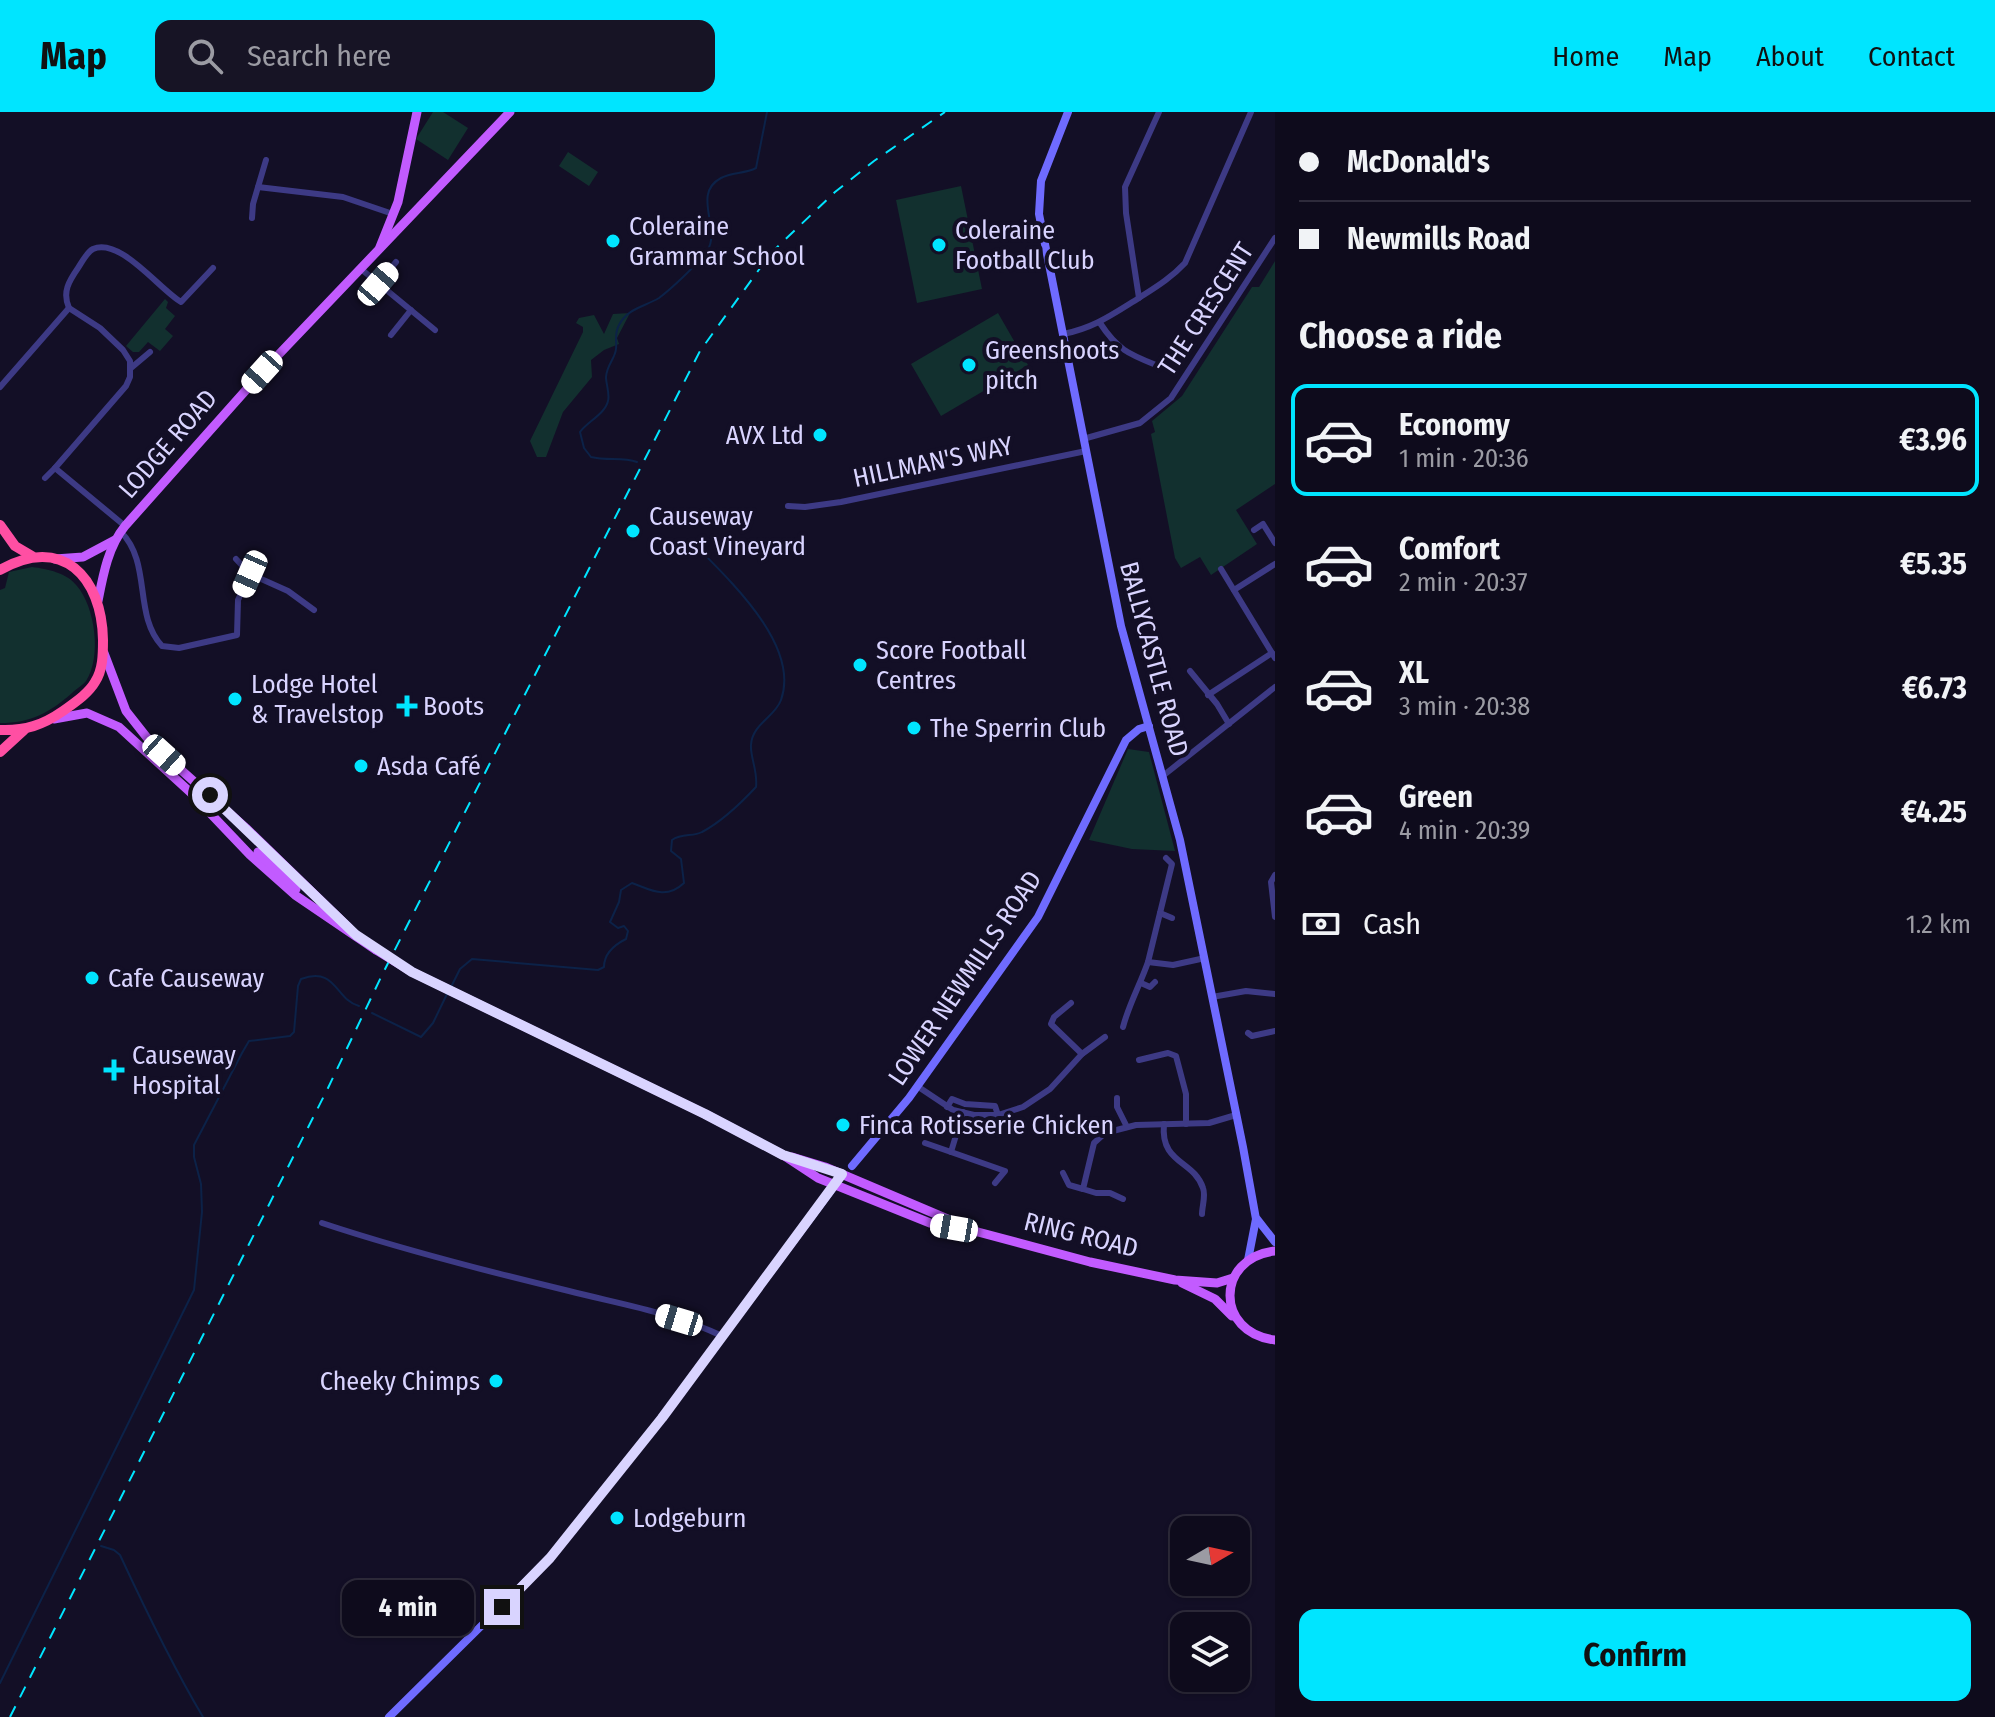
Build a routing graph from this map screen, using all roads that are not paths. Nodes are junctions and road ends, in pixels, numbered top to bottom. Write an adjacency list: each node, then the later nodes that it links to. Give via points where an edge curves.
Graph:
1 (417, 112): 8 (main road)
2 (510, 112): 9 (main road, LODGE ROAD)
3 (1068, 112): 23 (street, BALLYCASTLE ROAD, via 1038,199)
4 (1159, 112): 18 (street, via 1125,187)
5 (1251, 112): 18 (street, via 1185,263)
6 (266, 160): 7 (street)
7 (258, 187): 10 (street, via 343,197); 11 (street)
8 (398, 202): 9 (main road); 10 (main road)
9 (417, 206): 10 (main road, LODGE ROAD, via 404,215); 13 (main road, LODGE ROAD)
10 (393, 214): 13 (main road)
11 (252, 218)
12 (1275, 238): 29 (street, THE CRESCENT, via 1171,398 1140,423)
13 (380, 247): 16 (main road, LODGE ROAD)
14 (396, 262): 17 (street)
15 (213, 268): 19 (street, via 178,305 120,251 98,248 70,279 65,292)
16 (361, 269): 17 (street); 36 (main road, LODGE ROAD)
17 (378, 284): 20 (street)
18 (1139, 298): 22 (street)
19 (69, 308): 27 (street, via 123,350); 28 (street)
20 (411, 310): 21 (street, via 433,327); 24 (street)
21 (438, 315)
22 (1100, 323): 23 (street); 26 (street, via 1113,343)
23 (1063, 334): 29 (street, BALLYCASTLE ROAD)
24 (391, 335)
25 (150, 352): 27 (street)
26 (1156, 365)
27 (131, 368): 31 (street, via 126,386)
28 (0, 387)
29 (1083, 439): 30 (street, BALLYCASTLE ROAD)
30 (1086, 451): 33 (street, HILLMAN'S WAY, via 841,502); 57 (street, BALLYCASTLE ROAD, via 1121,626)
31 (55, 468): 32 (street); 36 (street)
32 (45, 478)
33 (788, 506)
34 (0, 525): 38 (highway, via 15,546)
35 (1254, 530): 37 (street, via 1263,524)
36 (120, 533): 39 (main road, LODGE ROAD, via 83,557); 44 (street, via 138,555 149,621 162,646 237,635 238,600); 46 (main road, LODGE ROAD)
37 (1275, 543)
38 (32, 556): 39 (highway); 43 (highway)
39 (54, 559): 46 (highway, via 80,572)
40 (236, 559): 44 (street)
41 (1275, 564): 45 (street)
42 (1221, 569): 45 (street)
43 (0, 570)
44 (250, 574): 47 (street)
45 (1234, 590): 49 (street)
46 (98, 601): 50 (highway)
47 (314, 610)
48 (1275, 637): 49 (street)
49 (1266, 643): 51 (street)
50 (103, 650): 55 (highway, via 91,688); 69 (main road, RING ROAD, via 126,711 152,744)
51 (1274, 656): 54 (street)
52 (1190, 671): 54 (street)
53 (1275, 687): 56 (street)
54 (1208, 695): 56 (street)
55 (51, 719): 59 (highway); 68 (main road, RING ROAD, via 87,713 119,727 264,869)
56 (1229, 724): 61 (street)
57 (1149, 726): 61 (street, BALLYCASTLE ROAD); 83 (street, LOWER NEWMILLS ROAD, via 1126,740 1038,917)
58 (0, 730): 59 (highway)
59 (24, 730): 60 (highway)
60 (0, 752)
61 (1164, 775): 70 (street, BALLYCASTLE ROAD)
62 (258, 852): 68 (main road)
63 (1166, 858): 65 (street, via 1172,864)
64 (1275, 875): 66 (street)
65 (1160, 913): 67 (street); 71 (street)
66 (1275, 917)
67 (1172, 918)
68 (338, 925): 69 (main road, RING ROAD)
69 (356, 935): 94 (main road, RING ROAD, bridge, via 443,989)
70 (1205, 958): 71 (street, via 1173,965); 75 (street, BALLYCASTLE ROAD)
71 (1148, 962): 73 (street)
72 (1155, 982): 73 (street, via 1150,987)
73 (1141, 983): 77 (street)
74 (1275, 994): 75 (street, via 1246,991)
75 (1212, 997): 88 (street, BALLYCASTLE ROAD)
76 (1071, 1003): 81 (street, via 1051,1024)
77 (1123, 1027)
78 (1275, 1031): 79 (street)
79 (1248, 1033)
80 (1105, 1037): 81 (street)
81 (1082, 1054): 87 (street, via 1050,1089 1023,1107)
82 (1139, 1060): 90 (street, via 1176,1056 1186,1094)
83 (917, 1086): 85 (street); 95 (street, LOWER NEWMILLS ROAD)
84 (1117, 1098): 91 (street)
85 (947, 1107): 86 (street); 87 (street, via 952,1099 995,1106)
86 (963, 1112): 87 (street); 93 (street)
87 (998, 1115)
88 (1236, 1115): 90 (street); 103 (street, BALLYCASTLE ROAD)
89 (1164, 1124): 90 (street); 91 (street); 102 (street, via 1170,1154 1203,1188)
90 (1186, 1124)
91 (1127, 1127): 100 (street, via 1105,1133 1094,1143)
92 (925, 1143): 93 (street)
93 (951, 1152): 98 (street, via 1005,1171)
94 (783, 1155): 97 (main road, RING ROAD); 99 (main road, RING ROAD)
95 (852, 1166)
96 (1063, 1173): 100 (street, via 1069,1185)
97 (842, 1174): 99 (street); 105 (main road, RING ROAD)
98 (995, 1183)
99 (834, 1185): 105 (main road, RING ROAD, via 930,1223); 112 (street)
100 (1083, 1189): 101 (street)
101 (1123, 1199)
102 (1202, 1214)
103 (1256, 1219): 106 (street, BALLYCASTLE ROAD); 108 (street, BALLYCASTLE ROAD)
104 (322, 1223): 112 (street, via 653,1312)
105 (978, 1232): 110 (main road, RING ROAD)
106 (1275, 1242)
107 (1275, 1251): 108 (main road)
108 (1248, 1260): 109 (main road)
109 (1233, 1278): 110 (main road, RING ROAD, via 1217,1283); 111 (main road, via 1231,1305)
110 (1175, 1280): 111 (main road, RING ROAD, via 1215,1299)
111 (1237, 1320): 113 (main road, RING ROAD, via 1258,1337)
112 (722, 1336): 114 (street, via 550,1558)
113 (1275, 1340)
114 (389, 1717)

